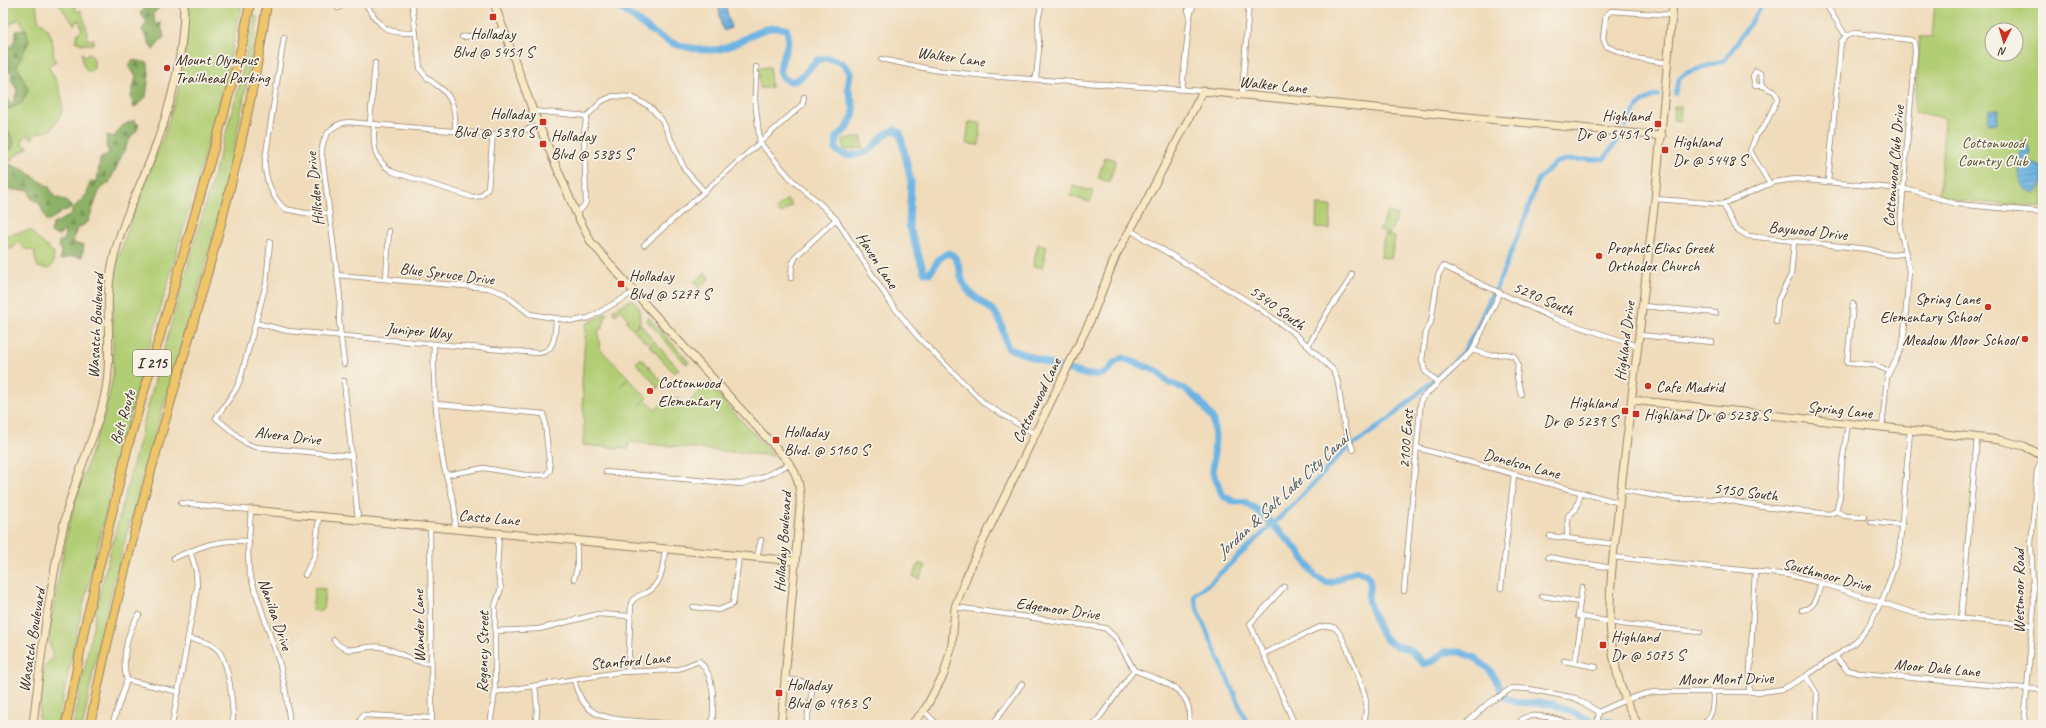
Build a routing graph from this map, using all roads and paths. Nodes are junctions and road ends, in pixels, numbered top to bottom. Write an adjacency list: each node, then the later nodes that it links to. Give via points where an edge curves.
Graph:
1 (184, 3): 173 (street, Wasatch Boulevard, via 180,50 167,110 156,146 120,234 113,261 109,288 110,354 106,388 100,415 73,493 64,528 43,646)
2 (250, 3): 174 (highway, Belt Route / I 215, via 223,117 128,446 85,626)
3 (267, 3): 175 (highway, I 215, via 256,68 218,236 114,612)
4 (346, 3): 14 (street)
5 (365, 3): 18 (street, via 376,20 386,29 397,33)
6 (412, 3): 18 (street)
7 (494, 3): 17 (street, Holladay Boulevard)
8 (1042, 3): 26 (street, via 1038,20)
9 (1189, 3): 15 (street)
10 (1194, 3): 15 (street)
11 (1249, 3): 30 (street)
12 (1673, 3): 16 (street, Highland Drive)
13 (1827, 6): 19 (street)
14 (338, 8)
15 (1190, 15): 28 (street)
16 (1672, 16): 23 (street, Highland Drive); 23 (street, via 1611,11 1606,15 1603,38 1608,47 1630,56)
17 (503, 29): 21 (street, via 490,34); 32 (street, Holladay Boulevard)
18 (416, 33): 36 (street, via 420,68 425,77 443,90 451,100 455,113)
19 (1846, 36): 40 (street, via 1841,42 1840,50); 42 (street, Cottonwood Club Drive, via 1855,33 1908,38 1914,42)
20 (284, 37): 47 (street, via 265,160 266,175 285,209 305,213)
21 (462, 37)
22 (882, 59): 26 (street, Walker Lane, via 954,72)
23 (1668, 63): 38 (street, Highland Drive)
24 (375, 64): 34 (street)
25 (756, 68): 39 (street, via 755,100)
26 (1036, 78): 28 (street, Walker Lane)
27 (1763, 86): 41 (street, via 1776,92 1778,99 1750,151)
28 (1182, 89): 29 (street, Walker Lane)
29 (1203, 91): 30 (street, Walker Lane); 50 (street, Cottonwood Lane)
30 (1242, 94): 38 (street, Walker Lane)
31 (804, 97): 39 (street, via 798,108)
32 (533, 111): 33 (street); 35 (street, Holladay Boulevard)
33 (587, 116): 43 (street, via 602,101 613,96 631,98 648,106 662,120 685,170); 48 (street, via 584,132 586,202)
34 (372, 124): 36 (street, Hillsden Drive); 37 (street, via 374,151 387,168 472,197 481,196 488,188); 47 (street, Hillsden Drive, via 341,123 331,129 324,138 322,155)
35 (539, 125): 37 (street, Hillsden Drive, via 514,134); 48 (street, Holladay Boulevard)
36 (455, 131): 37 (street, Hillsden Drive)
37 (493, 134)
38 (1662, 136): 44 (street, Highland Drive)
39 (760, 143): 43 (street); 49 (street, Haven Lane, via 793,181)
40 (1828, 182): 41 (street, via 1791,179); 42 (street)
41 (1770, 184): 45 (street)
42 (1903, 189): 46 (street, via 1921,191 1956,204); 55 (street, Cottonwood Club Drive, via 1900,234)
43 (704, 191): 54 (street)
44 (1655, 198): 45 (street); 63 (street, Highland Drive)
45 (1723, 204): 53 (street, Baywood Drive, via 1730,221 1742,233 1756,238)
46 (2043, 212)
47 (329, 213): 56 (street, Hillsden Drive)
48 (576, 213): 60 (street, Holladay Boulevard, via 594,246)
49 (836, 219): 58 (street, via 796,256); 85 (street, Haven Lane, via 909,327 985,404)
50 (1130, 230): 72 (street, 5340 South, via 1254,305); 85 (street, Cottonwood Lane, via 1111,265 1091,319)
51 (389, 231): 59 (street)
52 (270, 242): 67 (street, Alvera Drive, via 266,281)
53 (1794, 242): 55 (street, Baywood Drive, via 1867,249 1892,256); 66 (street, via 1790,275 1778,300)
54 (644, 245)
55 (1906, 253): 76 (street, Cottonwood Club Drive, via 1909,277 1904,335 1899,353)
56 (337, 274): 59 (street, Blue Spruce Drive); 69 (street, Hillsden Drive)
57 (1352, 274): 72 (street)
58 (791, 278)
59 (386, 279): 65 (street, Blue Spruce Drive, via 492,289 506,295 530,314)
60 (634, 292): 65 (street, Blue Spruce Drive, via 586,320); 91 (street, Holladay Boulevard)
61 (1496, 292): 73 (street, 5290 South, via 1553,318); 74 (street, 2100 East); 77 (street, 5290 South, via 1442,266 1422,360 1425,371)
62 (1854, 304): 76 (street, via 1847,363 1875,365)
63 (1643, 306): 64 (street); 68 (street, Highland Drive)
64 (1716, 313)
65 (556, 319): 71 (street, Juniper Way, via 553,344 543,353)
66 (1776, 322)
67 (256, 323): 69 (street, Juniper Way, via 288,331); 89 (street, Alvera Drive, via 239,384 216,415 217,420 255,447)
68 (1639, 335): 70 (street); 73 (street, Highland Drive)
69 (340, 336): 71 (street, Juniper Way); 75 (street, Hillsden Drive)
70 (1712, 342)
71 (434, 344): 81 (street, via 433,368)
72 (1308, 346): 88 (street, 5340 South, via 1336,375 1344,425)
73 (1638, 346): 80 (street, Highland Drive)
74 (1472, 350): 77 (street, 2100 East); 79 (street, via 1489,355 1514,356 1518,364 1517,378)
75 (344, 364)
76 (1889, 371): 83 (street, Cottonwood Club Drive)
77 (1435, 380): 87 (street, 2100 East, via 1421,399)
78 (344, 381): 89 (street)
79 (1521, 394)
80 (1632, 400): 82 (street, Spring Lane); 95 (street, Highland Drive)
81 (437, 404): 94 (street); 94 (street, via 544,414 548,474 525,475 484,468)
82 (1848, 424): 83 (street, Spring Lane); 100 (street)
83 (1882, 428): 84 (street, Spring Lane)
84 (1910, 431): 86 (street, Spring Lane); 105 (street, Moor Mont Drive)
85 (1035, 434): 136 (street, Cottonwood Lane, via 970,568)
86 (1977, 438): 90 (street, Spring Lane, via 2012,442); 141 (street)
87 (1418, 448): 93 (street, Donelson Lane); 131 (street, 2100 East)
88 (1353, 450)
89 (352, 456): 103 (street)
90 (2043, 457): 143 (street, Westmoor Road, via 2037,471 2031,549 2034,601)
91 (790, 464): 92 (street, via 741,484); 122 (street, Holladay Boulevard, via 797,475 801,491)
92 (606, 472)
93 (1514, 474): 96 (street, Donelson Lane); 130 (street)
94 (446, 475): 107 (street, via 454,510)
95 (1622, 490): 98 (street, Highland Drive); 100 (street, 5150 South, via 1676,500 1713,499 1830,514)
96 (1581, 492): 98 (street, Donelson Lane); 110 (street, via 1575,511 1568,516)
97 (181, 503): 99 (street, Casto Lane)
98 (1620, 503): 114 (street, Highland Drive)
99 (252, 510): 101 (street, Casto Lane); 113 (street, Naniloa Drive)
100 (1836, 511): 102 (street, 5150 South, via 1845,516)
101 (319, 516): 103 (street, Casto Lane); 125 (street, via 314,555)
102 (1865, 517)
103 (358, 520): 106 (street, Casto Lane)
104 (1871, 522): 105 (street)
105 (1902, 525): 134 (street, Moor Mont Drive, via 1896,565)
106 (430, 526): 107 (street, Casto Lane); 151 (street, Wander Lane)
107 (454, 528): 108 (street, Casto Lane)
108 (499, 532): 111 (street, Casto Lane); 144 (street, Regency Street, via 497,567 501,586 495,606)
109 (1550, 536): 110 (street)
110 (1567, 538): 114 (street)
111 (577, 539): 115 (street, Casto Lane); 126 (street, via 577,568)
112 (761, 540): 118 (street)
113 (249, 541): 116 (street, via 223,540); 179 (street, Naniloa Drive, via 250,577 280,665)
114 (1615, 544): 119 (street, Highland Drive)
115 (665, 549): 117 (street, Casto Lane); 139 (street, via 659,580 650,590 632,600)
116 (190, 551): 120 (street); 146 (street, via 197,583)
117 (739, 556): 118 (street, Casto Lane); 135 (street, via 733,604 719,610)
118 (757, 557): 122 (street, Casto Lane)
119 (1613, 557): 123 (street, Highland Drive); 124 (street, Southmoor Drive)
120 (174, 558)
121 (1548, 558): 123 (street)
122 (795, 561): 158 (street, Holladay Boulevard)
123 (1612, 568): 142 (street, Highland Drive)
124 (1755, 571): 127 (street, Southmoor Drive, via 1789,575); 167 (street)
125 (305, 575)
126 (574, 579)
127 (1821, 583): 134 (street, Southmoor Drive); 137 (street, via 1814,604 1811,608)
128 (1284, 587): 148 (street, via 1250,624)
129 (1582, 587): 133 (street)
130 (1501, 588)
131 (1404, 591)
132 (1542, 596): 133 (street)
133 (1580, 602): 140 (street, via 1578,616)
134 (1881, 603): 141 (street, Southmoor Drive, via 1920,615); 149 (street, Moor Mont Drive, via 1862,635)
135 (693, 607)
136 (955, 607): 154 (street, Edgemoor Drive, via 1105,628 1116,638); 169 (street, Cottonwood Lane, via 952,645 947,666 939,688)
137 (1802, 610)
138 (140, 615): 159 (street, via 132,625 124,670)
139 (630, 616): 144 (street, via 598,614 539,629); 155 (street)
140 (1582, 617): 142 (street); 152 (street)
141 (1961, 619): 143 (street, Southmoor Drive)
142 (1609, 621): 145 (street); 168 (street, Highland Drive, via 1614,663)
143 (2032, 625): 162 (street, Westmoor Road)
144 (495, 631): 165 (street, Regency Street)
145 (1700, 632)
146 (188, 639): 164 (street); 178 (street, via 209,643 221,655 230,693)
147 (334, 640): 151 (street, via 346,649 381,647 420,663)
148 (1263, 654): 172 (street, via 1320,627 1335,628 1362,684 1366,703); 193 (street)
149 (1836, 656): 156 (street, Moor Mont Drive); 162 (street, Moor Dale Lane, via 1847,670 1858,673)
150 (1564, 661): 152 (street)
151 (431, 663): 171 (street, Wander Lane)
152 (1575, 663): 153 (street)
153 (1596, 667)
154 (1134, 670): 191 (street); 192 (street, via 1179,691 1188,702)
155 (628, 672): 157 (street, Stanford Lane); 185 (street, Stanford Lane, via 676,670 699,661 703,665 714,695)
156 (1806, 676): 167 (street, Moor Mont Drive, via 1783,689); 201 (street, via 1817,694)
157 (574, 679): 161 (street, Stanford Lane); 184 (street, via 581,701 600,716)
158 (785, 679): 186 (street, Holladay Boulevard); 187 (street, via 807,682 813,686)
159 (127, 680): 164 (street); 176 (street)
160 (1022, 684): 190 (street)
161 (535, 686): 165 (street, Stanford Lane); 183 (street)
162 (2027, 688): 163 (street, Moor Dale Lane); 202 (street, Westmoor Road)
163 (2043, 690)
164 (179, 692): 177 (street)
165 (495, 692): 182 (street, Regency Street)
166 (1713, 692): 167 (street, Moor Mont Drive); 168 (street, Moor Mont Drive, via 1655,692); 200 (street, via 1711,714)
167 (1749, 692)
168 (1625, 700): 170 (street, Moor Mont Drive); 199 (street, Highland Drive)
169 (924, 711): 188 (street, Cottonwood Lane); 189 (street)
170 (1599, 712): 195 (street, via 1575,698 1520,688 1506,691); 198 (street)
171 (432, 718): 180 (street, via 363,715); 181 (street, Wander Lane)
172 (1363, 724): 194 (street)
173 (33, 725)
174 (66, 725)
175 (90, 725)
176 (112, 725)
177 (172, 725)
178 (233, 725)
179 (290, 725)
180 (358, 725)
181 (432, 725)
182 (490, 725)
183 (536, 725)
184 (685, 725)
185 (712, 725)
186 (781, 725)
187 (806, 725)
188 (911, 725)
189 (938, 725)
190 (992, 725)
191 (1094, 725)
192 (1188, 725)
193 (1295, 725)
194 (1372, 725)
195 (1465, 725)
196 (1518, 725): 197 (street, via 1524,718 1552,718)
197 (1573, 725)
198 (1597, 725)
199 (1638, 725)
200 (1701, 725)
201 (1816, 725)
202 (2024, 725)

